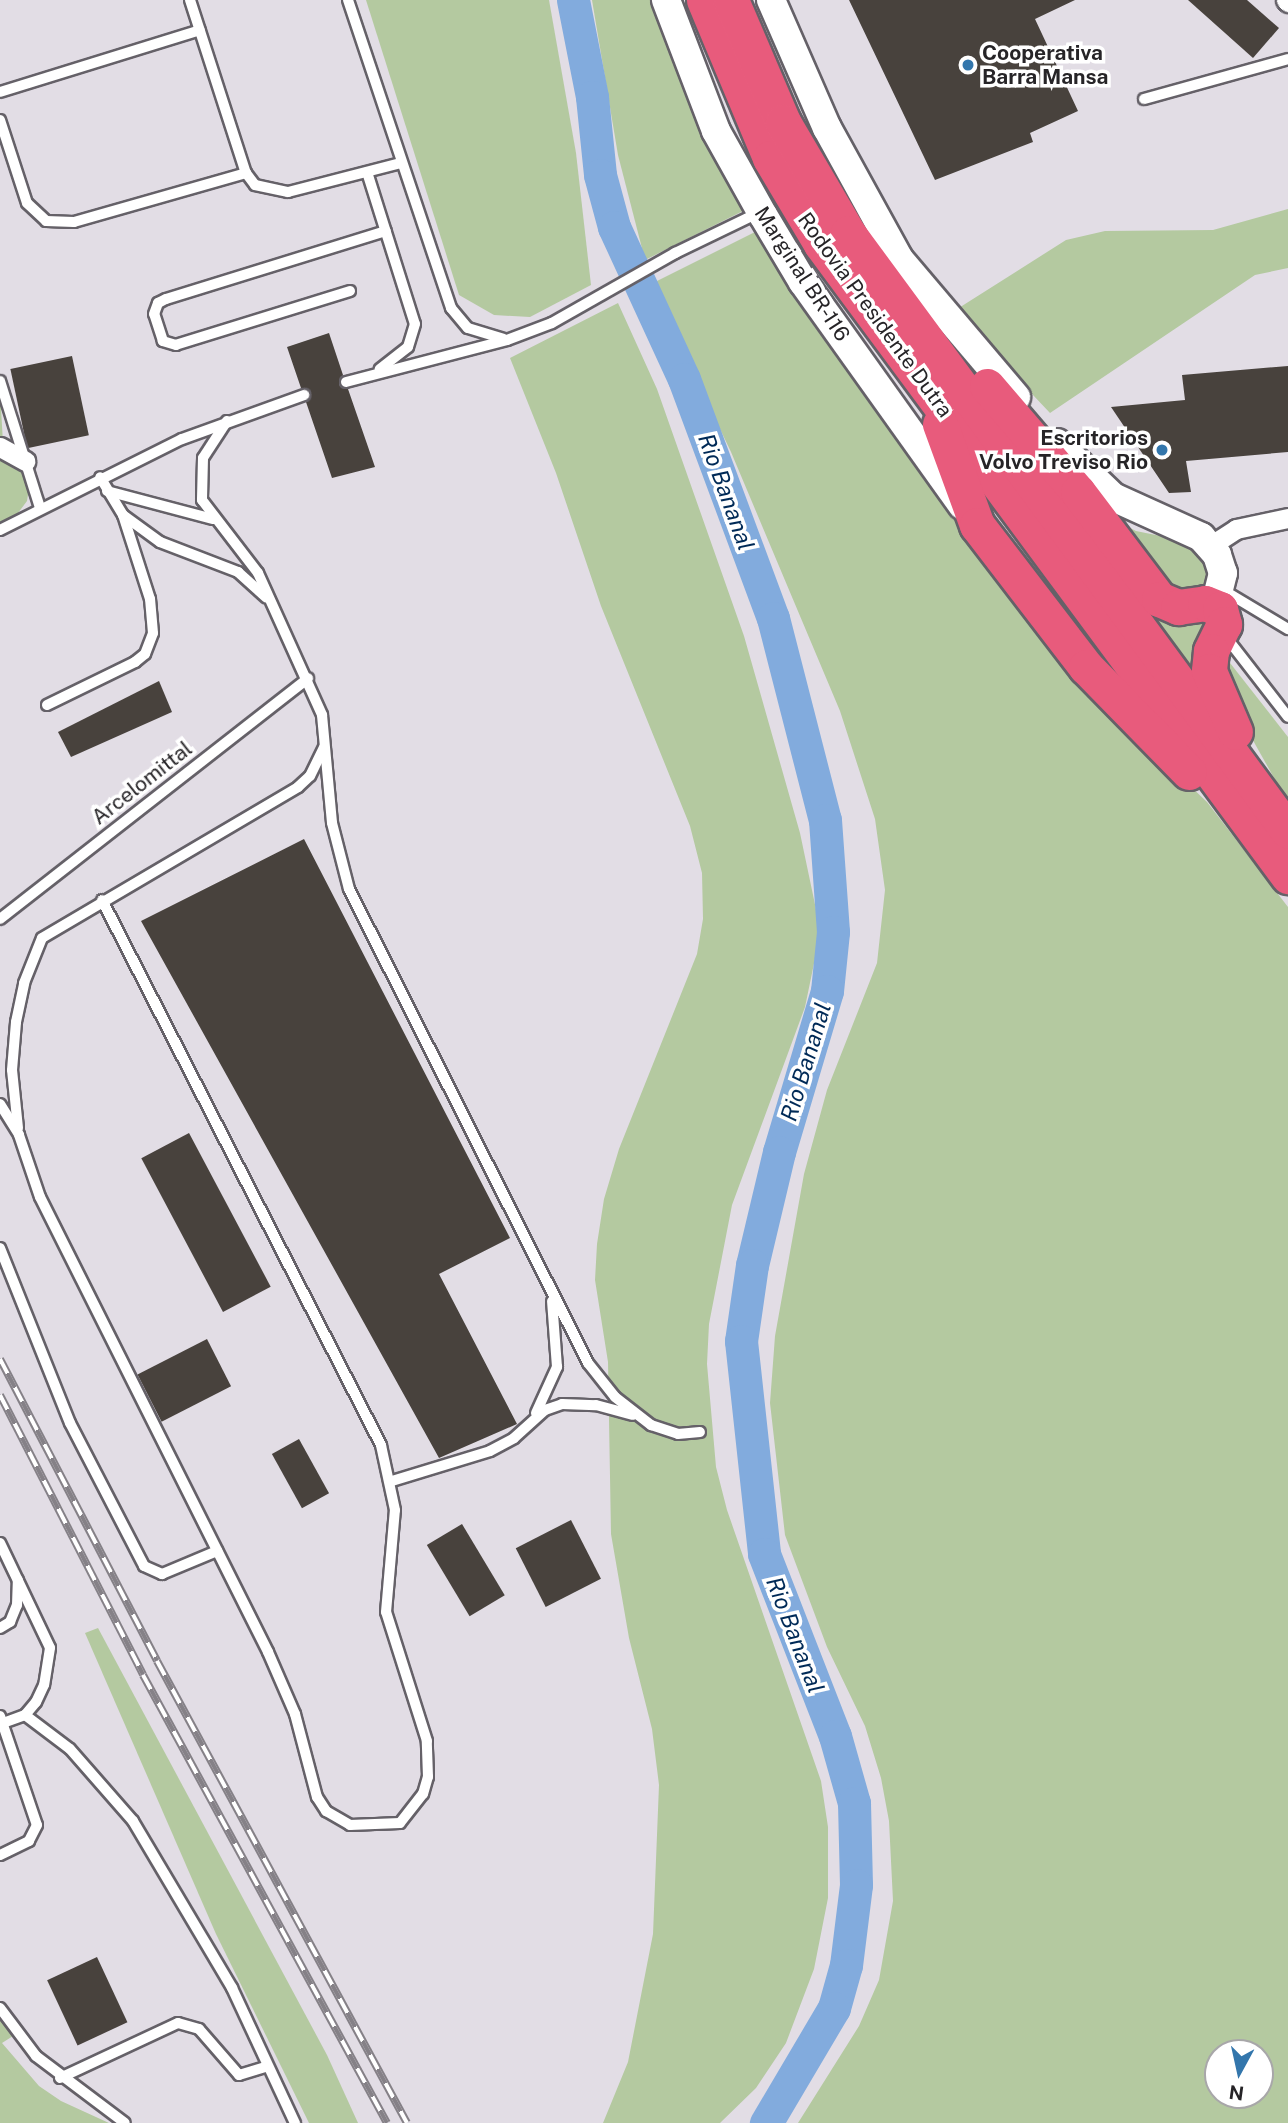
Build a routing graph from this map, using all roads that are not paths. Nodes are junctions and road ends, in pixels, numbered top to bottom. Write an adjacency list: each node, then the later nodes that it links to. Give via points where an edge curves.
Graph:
1 (190, 0): 7 (lane)
2 (348, 0): 12 (lane)
3 (666, 0): 15 (main road, Marginal BR-116, via 716,131)
4 (704, 0): 23 (highway, Rodovia Presidente Dutra, via 750,114 788,192)
5 (731, 0): 18 (highway, Rodovia Presidente Dutra, via 748,48 812,177)
6 (771, 0): 36 (main road, via 827,128 899,259 1079,467 1113,497 1201,537)
7 (200, 30): 9 (lane); 14 (lane)
8 (1288, 59): 10 (lane)
9 (0, 92)
10 (1144, 99)
11 (0, 120): 14 (lane, via 27,202 38,217 55,223 74,222)
12 (401, 163): 13 (lane); 19 (lane, via 456,317 468,328)
13 (367, 172): 14 (lane, via 280,192 259,188); 16 (lane)
14 (246, 173)
15 (762, 214): 19 (lane, via 675,253 552,323); 34 (main road, Marginal BR-116, via 803,282)
16 (386, 231): 17 (lane, via 166,299 158,303 154,314 163,341 176,345); 20 (lane, via 415,332 408,347)
17 (350, 291)
18 (897, 299): 38 (highway, via 994,394 1078,492 1158,599 1183,608); 44 (highway, Rodovia Presidente Dutra)
19 (507, 340): 20 (lane)
20 (375, 373): 22 (lane)
21 (0, 381): 27 (lane)
22 (346, 382)
23 (927, 387): 34 (highway); 45 (highway, Rodovia Presidente Dutra)
24 (304, 396): 25 (lane)
25 (227, 421): 28 (lane); 33 (lane, via 209,444 200,476 202,500)
26 (0, 447): 27 (street)
27 (25, 461): 30 (lane)
28 (100, 477): 29 (lane); 30 (lane)
29 (107, 491): 31 (lane); 33 (lane)
30 (40, 508): 35 (lane)
31 (122, 515): 37 (lane, via 160,542 238,572); 41 (lane, via 150,599 150,644 135,662)
32 (1288, 518): 36 (street, via 1236,528)
33 (212, 519): 37 (lane, via 244,550)
34 (976, 525): 45 (highway, via 1105,688)
35 (0, 530)
36 (1210, 546): 38 (main road, via 1223,572)
37 (272, 603): 40 (lane)
38 (1219, 608): 39 (lane); 42 (lane); 44 (highway, via 1209,658 1213,686)
39 (1288, 629)
40 (308, 678): 43 (lane); 48 (lane, Arcelomittal)
41 (47, 705)
42 (1288, 717)
43 (327, 740): 47 (lane, via 320,759 299,788); 52 (lane, via 332,823 349,889)
44 (1288, 831)
45 (1254, 833): 46 (highway, Rodovia Presidente Dutra)
46 (1288, 876)
47 (102, 900): 50 (lane, via 52,929 32,956 16,1022 12,1070); 56 (lane, via 381,1445)
48 (0, 919)
49 (0, 1104): 50 (lane)
50 (19, 1135): 58 (lane, via 40,1197)
51 (0, 1248): 58 (lane, via 71,1423 144,1566 162,1574)
52 (550, 1290): 53 (lane, via 588,1363); 54 (lane, via 557,1367)
53 (637, 1416): 54 (lane, via 580,1403 545,1410); 55 (lane, via 665,1431)
54 (530, 1423): 56 (lane, via 490,1451)
55 (700, 1432)
56 (392, 1481): 58 (lane, via 395,1510 386,1612 415,1693 427,1741 428,1777 413,1812 400,1823 350,1825 326,1811 317,1797 295,1714)
57 (0, 1543): 59 (lane)
58 (217, 1551)
59 (19, 1576): 60 (lane, via 17,1605 10,1622); 61 (lane, via 50,1648 44,1685)
60 (0, 1628)
61 (24, 1715): 62 (lane); 65 (lane, via 70,1749 133,1821 232,1988)
62 (2, 1719): 63 (lane, via 37,1825 29,1841)
63 (0, 1856)
64 (0, 2008): 66 (lane, via 36,2056)
65 (268, 2066): 66 (lane, via 239,2075 199,2029 178,2023); 68 (lane)
66 (60, 2078): 67 (lane)
67 (125, 2123)
68 (295, 2123)

